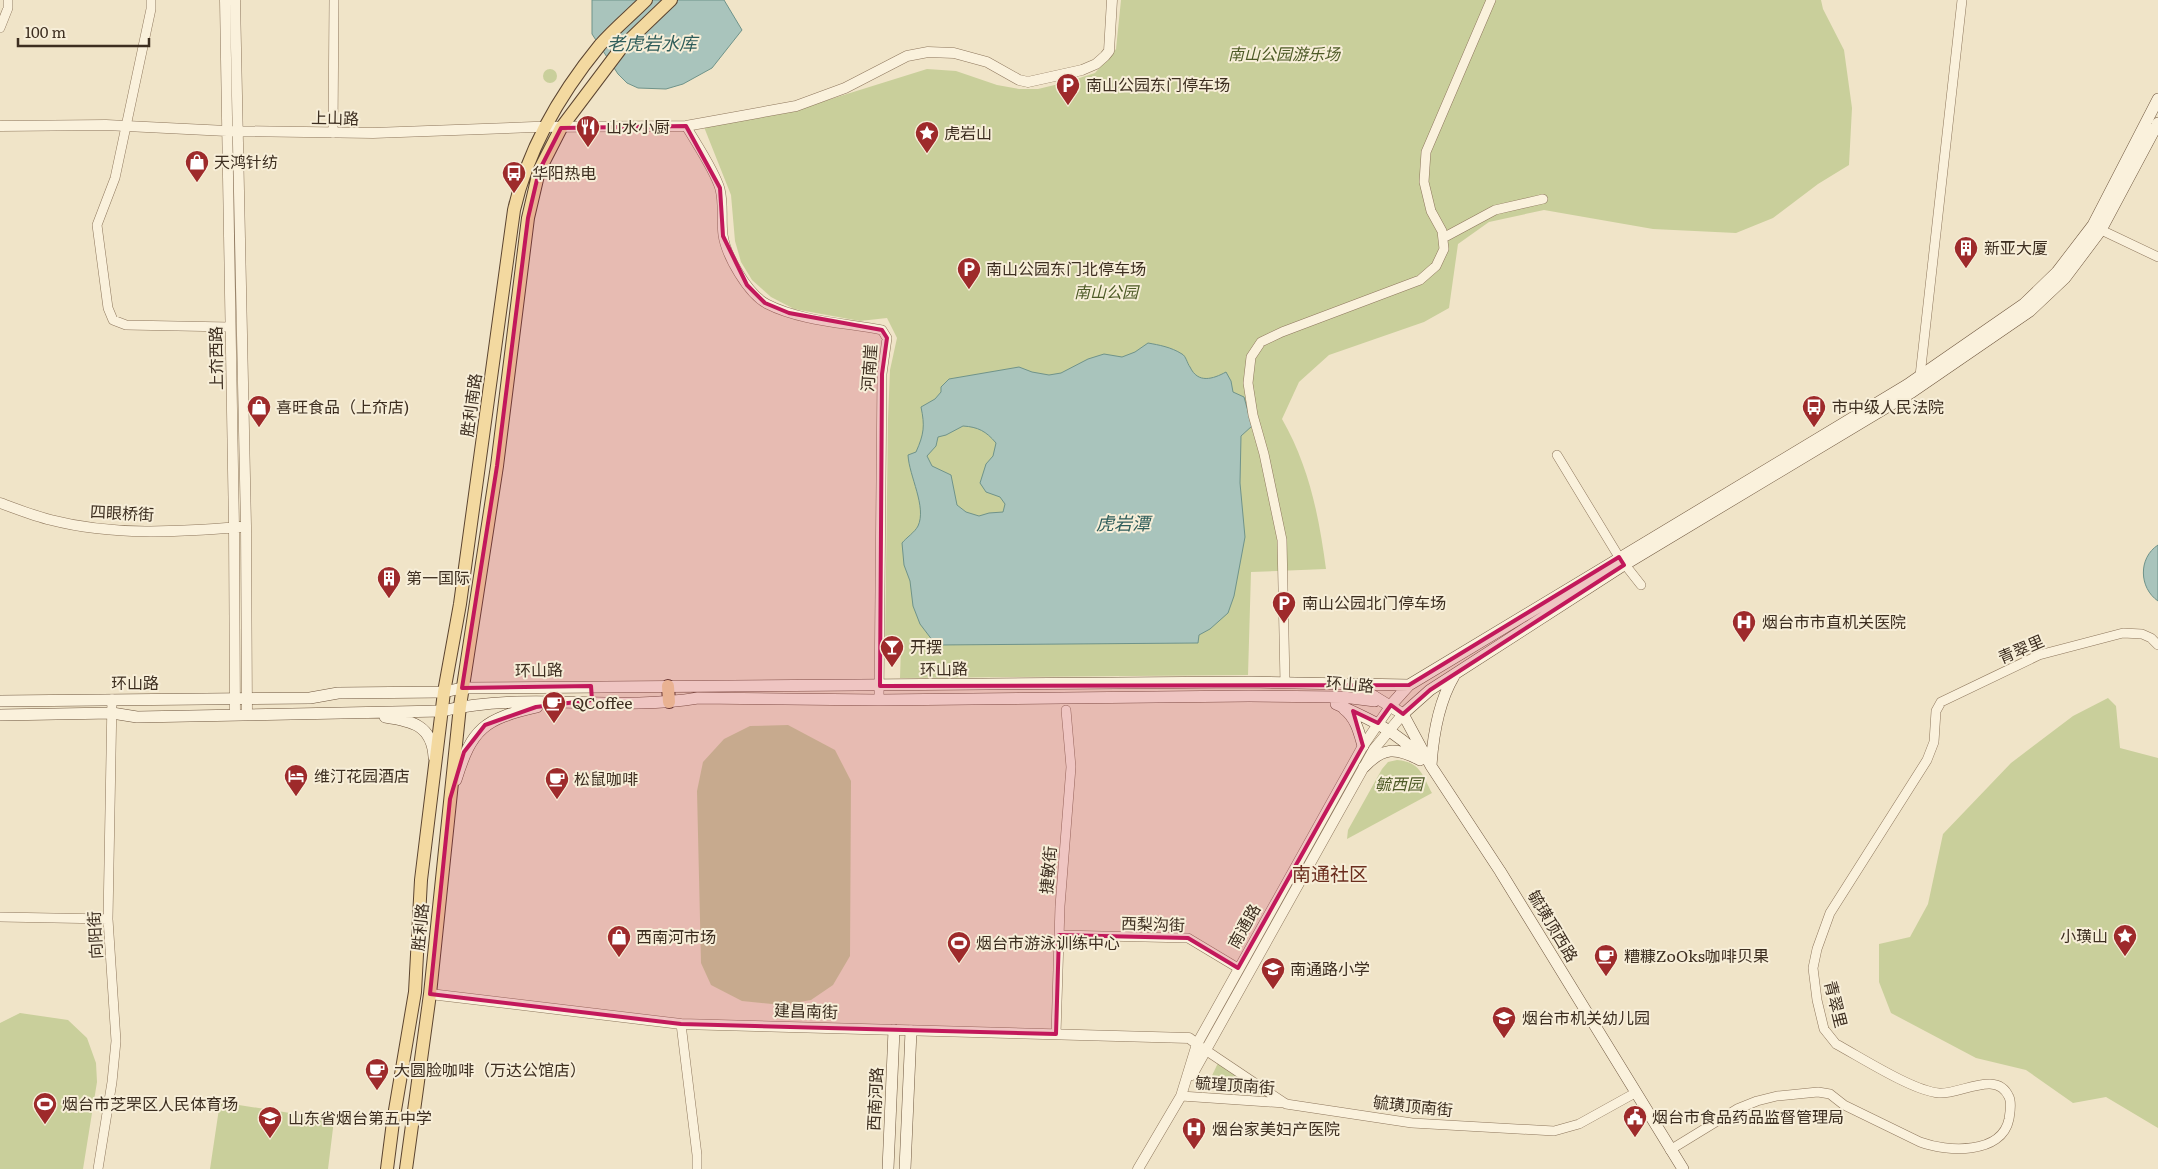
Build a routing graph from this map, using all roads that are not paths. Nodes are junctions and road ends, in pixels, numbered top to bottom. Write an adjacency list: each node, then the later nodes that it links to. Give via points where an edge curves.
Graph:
1 (8, 0): 11 (street)
2 (151, 0): 15 (street)
3 (225, 0): 19 (street, 上夼西路)
4 (235, 0): 19 (street, 上夼西路)
5 (334, 0): 20 (street)
6 (646, 0): 17 (main road, via 600,45)
7 (671, 0): 18 (main road, via 622,47)
8 (1112, 0): 16 (street, 上山路, via 1109,51 1096,64 1082,70 1028,82 1018,80 987,62 954,53 928,52 907,56 845,88 796,106)
9 (1491, 0): 23 (street, via 1426,152 1424,182 1431,211)
10 (1962, 0): 26 (street)
11 (0, 28)
12 (2158, 98): 22 (main road)
13 (2158, 122): 22 (main road)
14 (0, 126): 15 (street, 上山路)
15 (126, 126): 19 (street, 上山路); 25 (street, via 115,178 97,225 104,290 113,320 126,325)
16 (686, 126): 18 (street, 上山路); 39 (street, 河南崖, via 720,188 724,210 723,236 747,285 765,303 789,313 882,330 887,338 882,374)
17 (543, 127): 18 (street, 上山路); 20 (street, 上山路); 41 (main road, 胜利南路, via 520,181 510,229 460,604)
18 (562, 128): 40 (main road, 胜利南路, via 539,171 528,218 497,466)
19 (232, 131): 20 (street, 上山路); 25 (street, 上夼西路); 29 (street, 上夼西路)
20 (334, 133)
21 (1543, 199): 23 (street, via 1495,210)
22 (2097, 227): 24 (street); 26 (main road, via 2042,289)
23 (1443, 238): 35 (street, via 1444,250 1436,266 1420,280 1282,332 1261,342 1251,357 1248,383 1253,415 1282,540)
24 (2158, 257)
25 (230, 327): 30 (street, 上夼西路)
26 (1922, 380): 31 (main road)
27 (1558, 455): 31 (street)
28 (0, 503): 30 (street, 四眼桥街, via 50,520 96,529 132,532)
29 (246, 526): 30 (street, 四眼桥街); 42 (street, 上夼西路)
30 (234, 527): 42 (street, 上夼西路)
31 (1622, 561): 32 (street); 34 (main road); 37 (main road)
32 (1641, 585)
33 (2158, 645): 80 (street, 青翠里, via 2142,634 2123,633 2048,652 1940,702 1929,756 1834,906 1817,949 1813,968 1817,1000 1824,1030 1830,1039 1921,1090 1949,1093 1983,1083 2002,1088 2009,1097 2010,1112 2000,1136 1984,1146 1934,1146 1844,1105 1830,1094 1818,1092 1777,1096 1737,1109)
34 (1456, 673): 56 (main road); 63 (main road, via 1447,687 1439,712)
35 (1285, 682): 36 (main road, 环山路); 39 (main road, 环山路)
36 (1347, 684): 37 (main road); 50 (main road, 环山路)
37 (1409, 685): 50 (main road)
38 (668, 686): 39 (main road, 环山路); 40 (main road, 环山路); 47 (main road)
39 (880, 686): 45 (street, 河南崖)
40 (462, 688): 41 (main road, 环山路); 51 (main road, 胜利路)
41 (444, 692): 42 (main road, 环山路, via 338,693 310,698); 54 (main road, 胜利路)
42 (242, 697): 44 (main road, 环山路); 58 (street, 上夼西路)
43 (1322, 697): 45 (main road, 环山路); 49 (main road); 50 (main road, 环山路, via 1361,698)
44 (112, 699): 46 (main road, 环山路); 55 (street, 向阳街)
45 (879, 700): 47 (main road, 环山路, via 698,698)
46 (0, 701)
47 (669, 702): 48 (main road, 环山路)
48 (570, 703): 51 (main road, 环山路); 65 (main road, via 536,707 485,725 464,752)
49 (1336, 704): 59 (main road, 环山路); 61 (main road, via 1357,726)
50 (1391, 705): 56 (main road, 毓璜顶西路); 59 (street, 南通路)
51 (460, 706): 54 (main road, 环山路); 65 (main road, 胜利路)
52 (1066, 710): 68 (street, 捷敏街, via 1071,767)
53 (349, 711): 54 (main road, 环山路); 58 (main road, 环山路); 62 (main road, via 406,720 419,726 431,740)
54 (442, 711): 62 (main road, 胜利路)
55 (112, 713): 57 (main road, 环山路); 58 (main road, 环山路, via 137,716); 67 (street, 向阳街)
56 (1403, 714): 60 (street); 63 (main road, 毓璜顶西路)
57 (0, 715)
58 (241, 715)
59 (1378, 722): 60 (main road, 环山路); 61 (street, 南通路)
60 (1389, 729): 63 (main road, 环山路); 64 (street)
61 (1363, 746): 69 (street, 南通路)
62 (435, 766): 70 (main road, 胜利路, via 421,880)
63 (1431, 766): 64 (main road, via 1396,751 1376,754); 77 (main road, 毓璜顶西路, via 1500,871)
64 (1364, 767): 76 (street)
65 (450, 798): 71 (main road, 胜利路)
66 (0, 917): 67 (street)
67 (108, 919): 81 (street, 向阳街, via 116,1040)
68 (1059, 935): 69 (street, 西梨沟街, via 1188,938); 75 (street, 捷敏街)
69 (1238, 968): 76 (street, 南通路)
70 (415, 992): 71 (main road, 建昌南街); 82 (main road, 胜利路)
71 (430, 994): 72 (street, 建昌南街); 83 (main road, 胜利路)
72 (681, 1024): 73 (street, 建昌南街); 84 (street)
73 (894, 1030): 74 (street, 建昌南街); 85 (main road, 西南河路)
74 (911, 1031): 75 (street, 建昌南街); 86 (main road, 西南河路)
75 (1056, 1034): 76 (street, 建昌南街, via 1189,1038)
76 (1201, 1046): 78 (street, 南通路); 79 (street, 毓璜顶南街)
77 (1636, 1093): 79 (street, 毓璜顶南街, via 1579,1124 1554,1131 1412,1123); 80 (main road, 毓璜顶西路)
78 (1181, 1096): 79 (street, 毓瑝顶南街); 87 (street, 南通路)
79 (1286, 1104)
80 (1670, 1150): 88 (main road, 毓璜顶西路)
81 (98, 1169)
82 (387, 1169)
83 (406, 1169)
84 (697, 1169)
85 (888, 1169)
86 (905, 1169)
87 (1138, 1169)
88 (1683, 1169)

